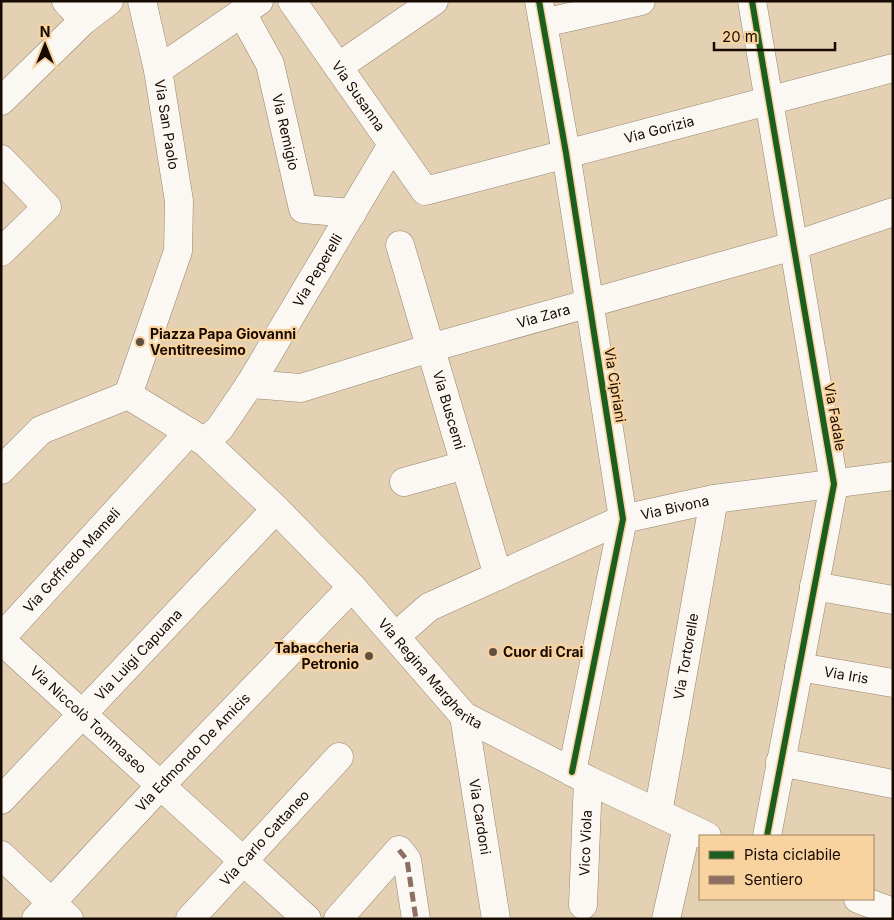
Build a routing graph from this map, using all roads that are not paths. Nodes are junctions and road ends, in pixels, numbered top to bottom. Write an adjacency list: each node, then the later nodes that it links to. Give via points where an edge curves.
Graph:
1 (109, 1): 8 (street)
2 (142, 1): 12 (street, Via San Paolo)
3 (292, 1): 10 (street, Via Susanna)
4 (434, 1): 10 (street)
5 (641, 1): 9 (street)
6 (752, 1): 14 (street, Via Fadale)
7 (250, 7): 12 (street); 20 (street, Via Remigio, via 270,64 303,209)
8 (75, 11): 13 (street)
9 (541, 12): 16 (street, Via Cipriani)
10 (338, 67): 15 (street, Via Susanna)
11 (893, 68): 14 (street, Via Gorizia)
12 (158, 70): 27 (street, Via San Paolo, via 179,201 178,251)
13 (1, 101)
14 (769, 101): 16 (street, Via Gorizia); 22 (street, Via Fadale)
15 (392, 145): 18 (street, Via Susanna); 20 (street, Via Peperelli)
16 (566, 154): 18 (street, Via Gorizia); 24 (street, Via Cipriani)
17 (1, 159): 23 (street, via 47,207)
18 (424, 191)
19 (893, 212): 22 (street, Via Zara)
20 (352, 213): 26 (street, Via Peperelli)
21 (400, 245): 25 (street, Via Buscemi)
22 (793, 246): 24 (street, Via Zara); 33 (street, Via Fadale)
23 (1, 252)
24 (589, 303): 25 (street, Via Zara); 36 (street, Via Cipriani)
25 (430, 348): 26 (street, Via Zara, via 301,388); 29 (street, Via Buscemi)
26 (250, 384): 28 (street, Via Peperelli, via 220,428)
27 (128, 395): 28 (street, Via Regina Margherita); 30 (street, via 41,430)
28 (197, 437): 35 (street, Via Regina Margherita); 42 (street, Via Goffredo Mameli, via 144,482)
29 (465, 466): 32 (street); 37 (street, Via Buscemi)
30 (1, 470)
31 (893, 476): 33 (street, Via Bivona)
32 (404, 482)
33 (834, 484): 34 (street, Via Bivona); 38 (street, Via Fadale)
34 (714, 499): 36 (street, Via Bivona); 53 (street, Via Tortorelle)
35 (276, 509): 39 (street, Via Regina Margherita); 45 (street, Via Luigi Capuana)
36 (623, 519): 37 (street, Via Bivona); 49 (street, Via Cipriani)
37 (498, 576): 41 (street, Via Bivona, via 429,607)
38 (814, 586): 40 (street); 43 (street, Via Fadale)
39 (352, 587): 41 (street, Via Regina Margherita); 51 (street, Via Edmondo De Amicis)
40 (893, 600)
41 (396, 636): 46 (street, Via Regina Margherita)
42 (1, 639): 45 (street, Via Niccolò Tommaseo)
43 (799, 667): 44 (street, Via Iris); 48 (street, Via Fadale)
44 (893, 683)
45 (83, 714): 51 (street, Via Niccolò Tommaseo); 52 (street, Via Luigi Capuana)
46 (464, 716): 49 (street, Via Regina Margherita); 66 (street, Via Cardoni)
47 (339, 757): 57 (street, Via Carlo Cattaneo)
48 (780, 762): 50 (street); 55 (street, Via Fadale)
49 (580, 776): 53 (street, Via Regina Margherita); 59 (street, Vico Viola)
50 (893, 784)
51 (160, 786): 57 (street, Via Niccolò Tommaseo); 61 (street, Via Edmondo De Amicis)
52 (1, 800)
53 (658, 813): 54 (street, Via Regina Margherita)
54 (697, 832): 67 (street)
55 (766, 835)
56 (1, 855): 61 (street)
57 (243, 861): 62 (street, Via Carlo Cattaneo); 63 (street, Via Niccolò Tommaseo)
58 (861, 900): 60 (street)
59 (584, 905)
60 (893, 912)
61 (52, 913)
62 (190, 919)
63 (307, 919)
64 (338, 919): 65 (street, via 399,850 407,860)
65 (416, 919)
66 (496, 919)
67 (666, 919)

